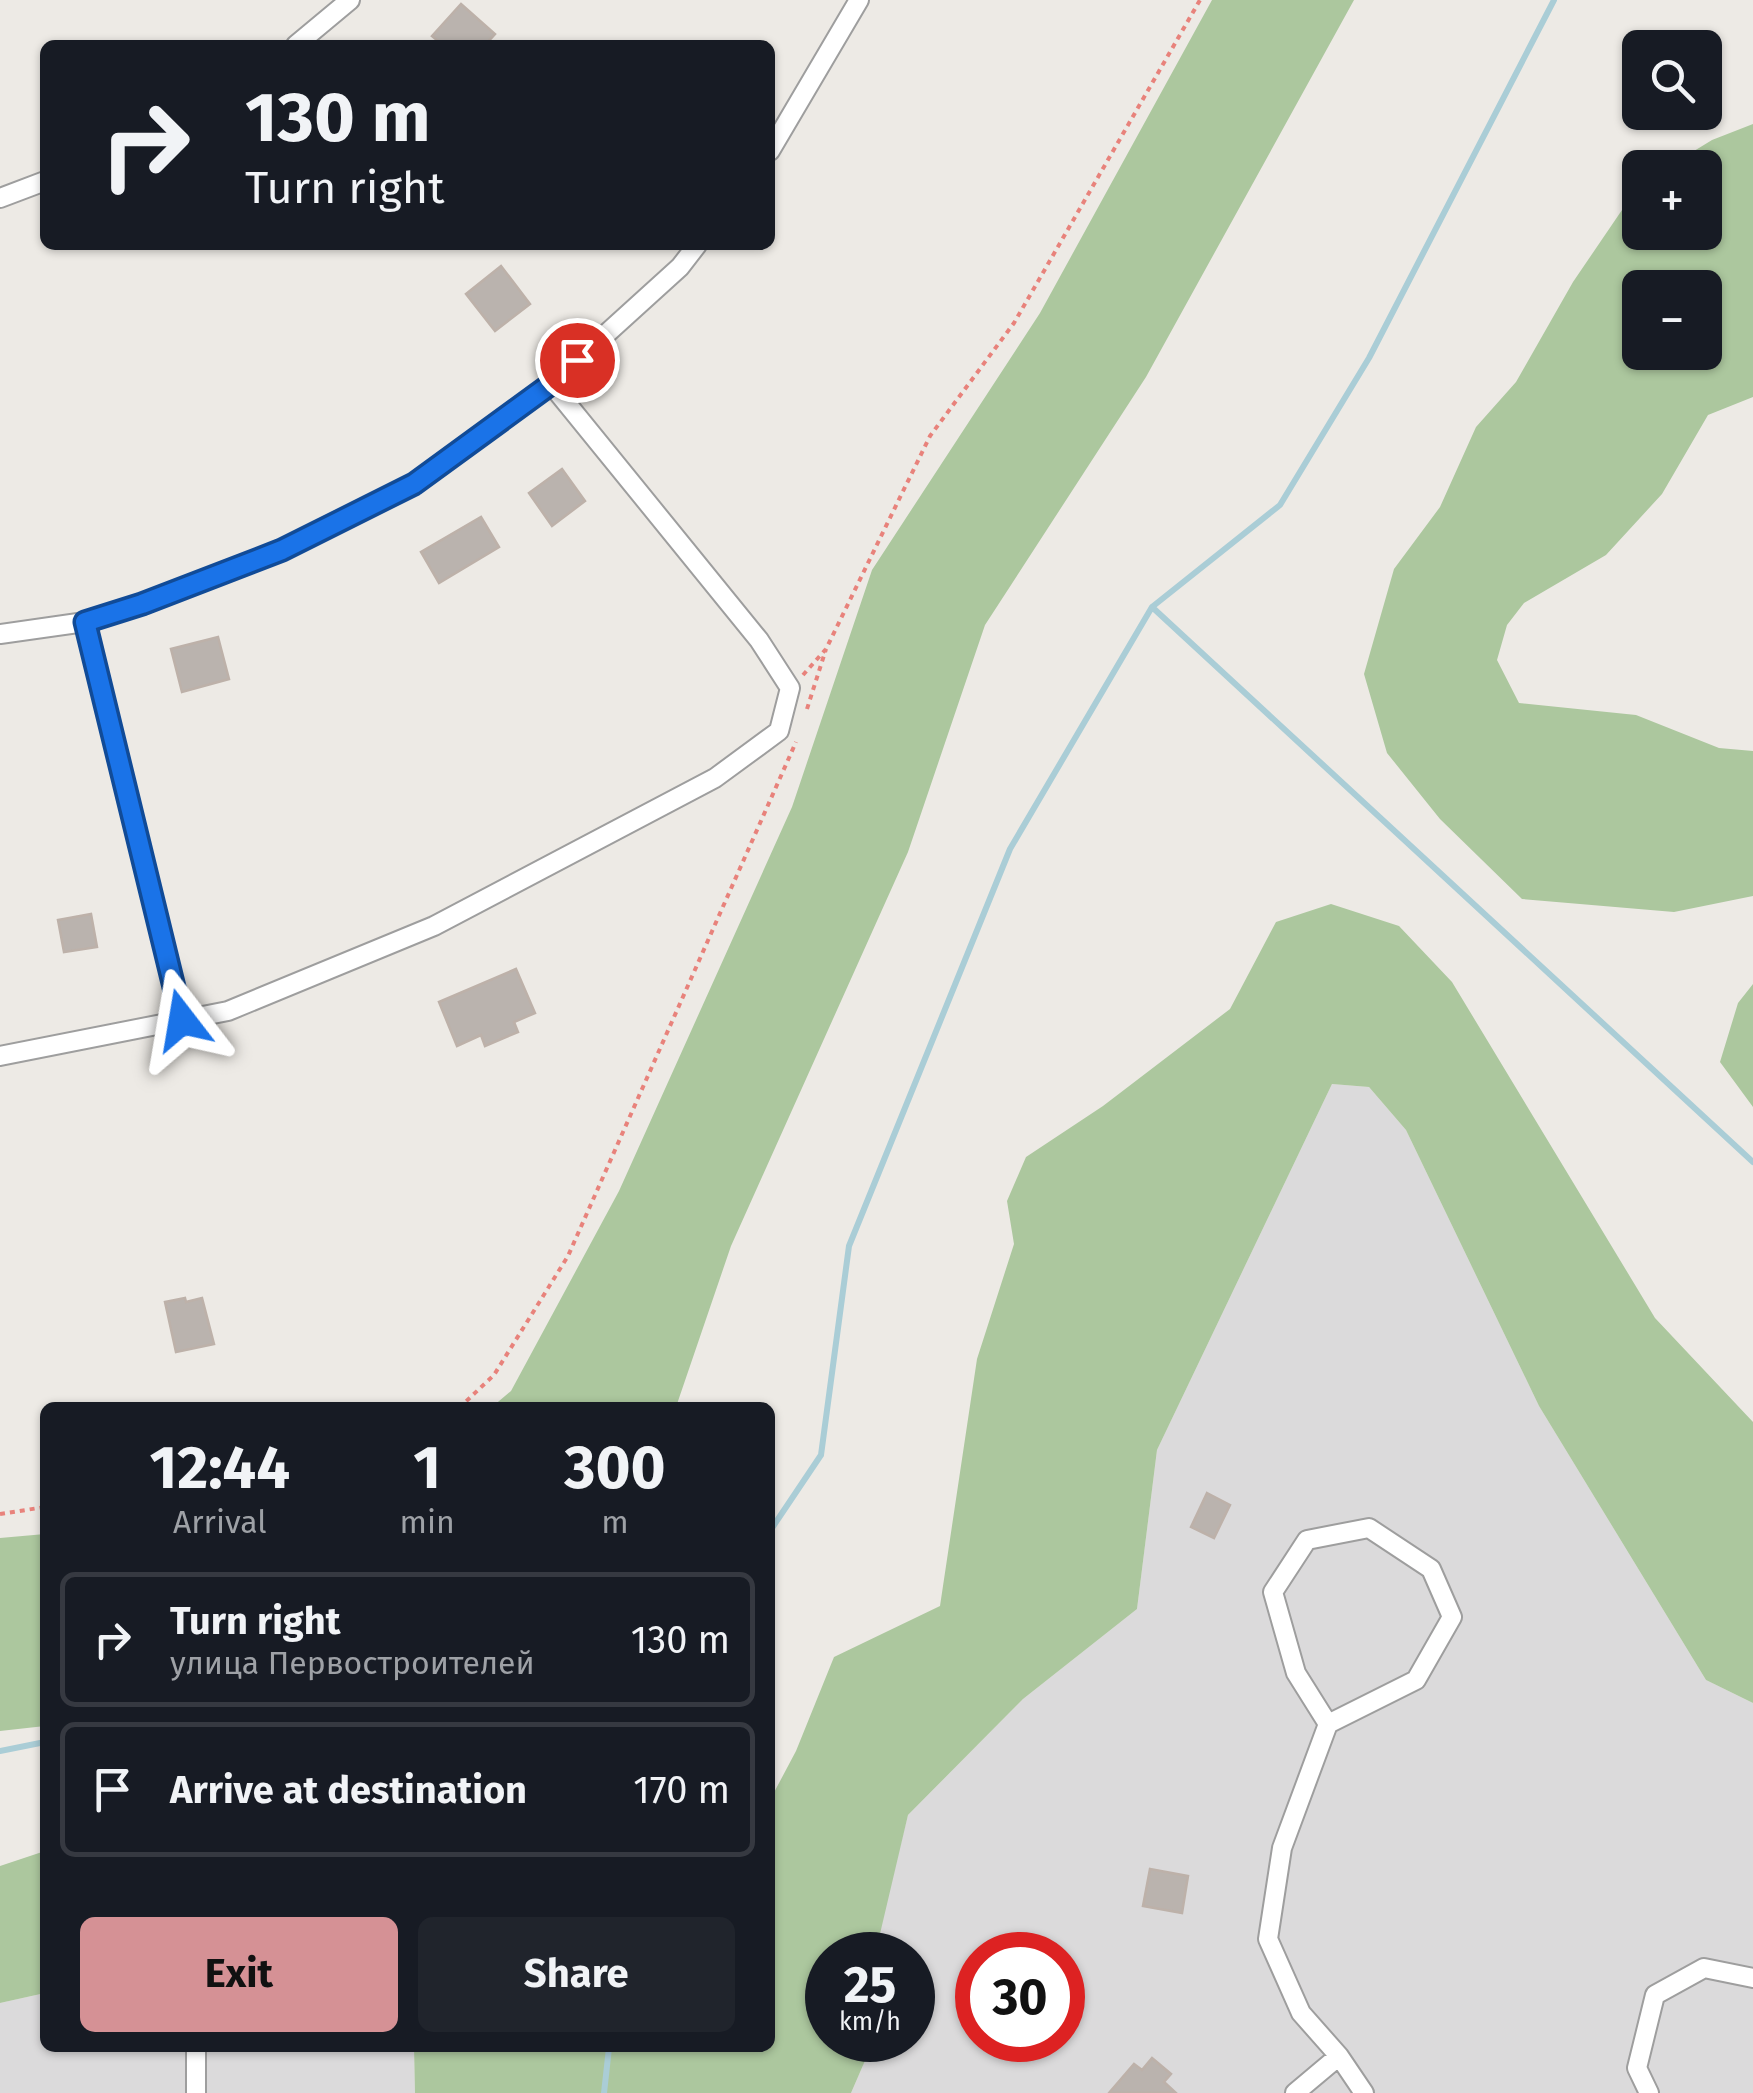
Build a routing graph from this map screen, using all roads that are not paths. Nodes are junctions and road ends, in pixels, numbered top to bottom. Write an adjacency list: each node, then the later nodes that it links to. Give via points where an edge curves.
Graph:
1 (350, 0): 3 (street)
2 (859, 0): 4 (street)
3 (302, 40)
4 (775, 143)
5 (40, 184): 6 (street)
6 (0, 198)
7 (693, 250): 8 (street)
8 (551, 384): 9 (street, via 414,484 282,550); 11 (street, via 759,640 790,688 778,731 715,778 434,926 228,1012)
9 (85, 622): 10 (street); 11 (street)
10 (0, 634)
11 (182, 1020): 12 (street)
12 (0, 1056)
13 (1328, 1724): 13 (street, via 1416,1680 1452,1617 1431,1569 1369,1528 1307,1540 1273,1592 1296,1673); 16 (street, via 1282,1848 1268,1939 1301,2013)
14 (1753, 1978): 20 (street, via 1704,1968 1656,1995 1638,2068)
15 (196, 2052): 17 (street)
16 (1338, 2056): 18 (street); 19 (street)
17 (196, 2093)
18 (1295, 2093)
19 (1364, 2093)
20 (1649, 2093)

